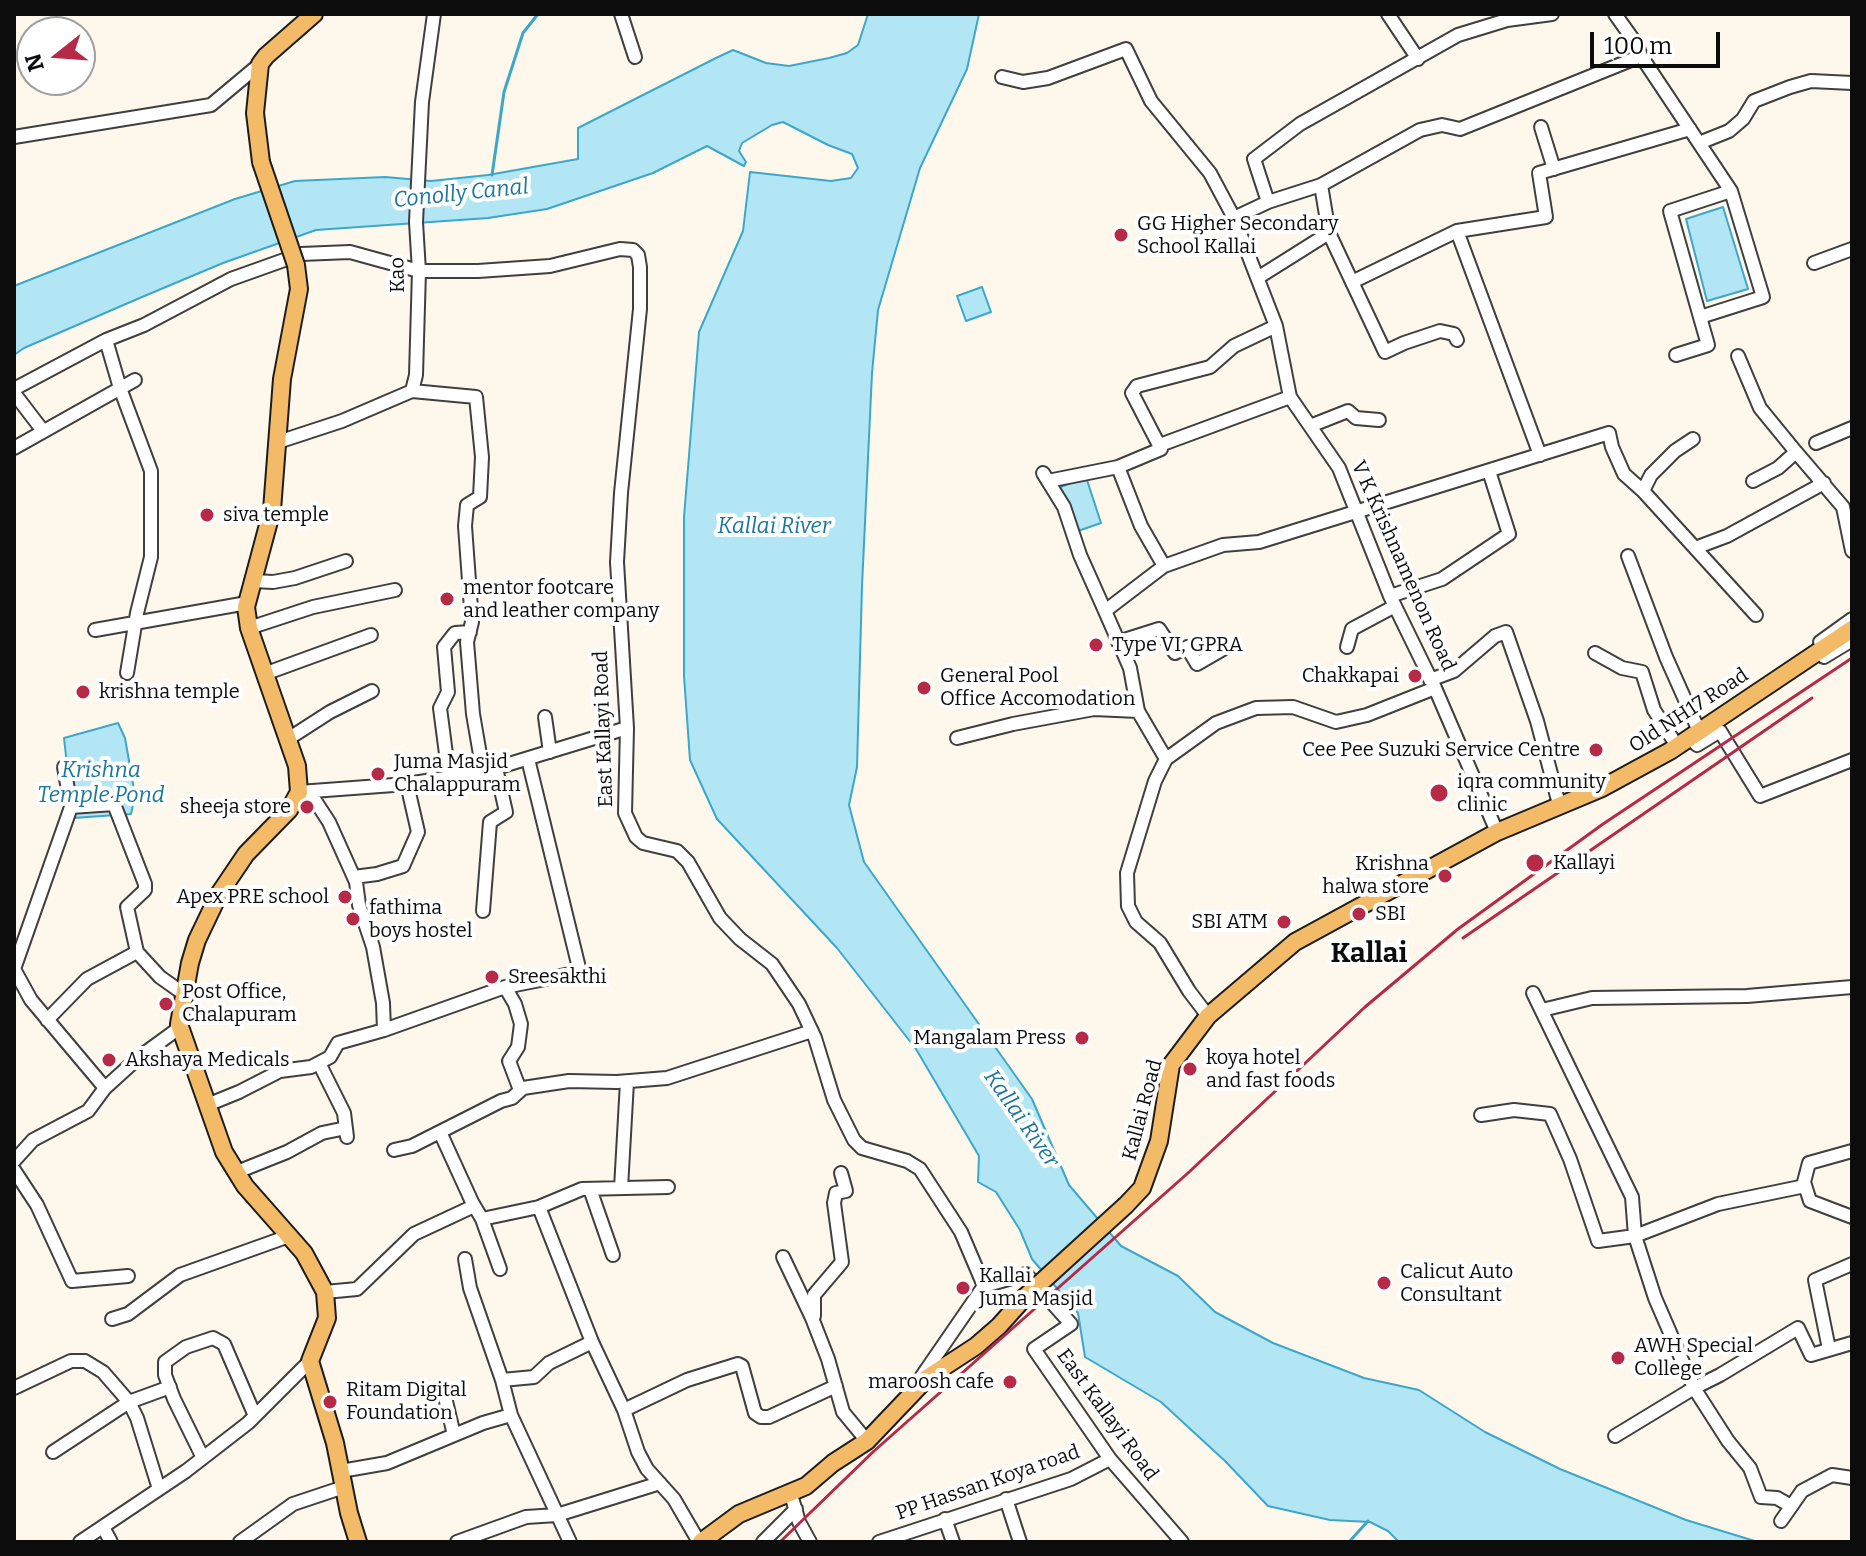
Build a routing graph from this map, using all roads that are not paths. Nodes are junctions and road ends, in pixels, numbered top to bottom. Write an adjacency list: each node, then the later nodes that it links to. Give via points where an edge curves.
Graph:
1 (314, 14): 12 (main road)
2 (434, 14): 29 (street, Kao, via 422,102)
3 (621, 14): 10 (street)
4 (1388, 14): 11 (street)
5 (1471, 14): 8 (street)
6 (1552, 14): 8 (street)
7 (1615, 14): 9 (street)
8 (1476, 29): 11 (street)
9 (1641, 56): 16 (street); 20 (street, via 1460,129 1442,125 1420,130)
10 (635, 57)
11 (1418, 59): 22 (street, via 1300,124 1254,159)
12 (260, 64): 17 (street, via 211,105); 27 (main road, bridge, via 255,113 261,162)
13 (1002, 77): 23 (street, V K Krishnamenon Road, via 1023,82 1048,78 1126,49 1151,101 1210,173)
14 (1852, 83): 18 (street, via 1811,81 1778,91 1754,101 1729,131)
15 (1541, 127): 19 (street)
16 (1690, 129): 18 (street); 19 (street)
17 (14, 137)
18 (1699, 143): 21 (street)
19 (1554, 169): 24 (street, via 1539,173 1546,217)
20 (1321, 185): 22 (street); 25 (street)
21 (1731, 191): 32 (street, via 1670,211); 32 (street, via 1763,297)
22 (1268, 202): 23 (street)
23 (1234, 218): 30 (street, V K Krishnamenon Road)
24 (1457, 231): 31 (street); 53 (street)
25 (1329, 233): 30 (street); 31 (street)
26 (1852, 249): 28 (street)
27 (298, 260): 29 (street, East Kallayi Road, via 350,252); 34 (street, East Kallayi Road, via 231,279); 48 (main road, via 299,289 282,379)
28 (1814, 263)
29 (419, 271): 41 (street, Kao); 90 (street, East Kallayi Road, via 550,266 627,249 638,255 640,309 617,562)
30 (1259, 277): 33 (street, V K Krishnamenon Road)
31 (1352, 282): 35 (street, via 1385,352 1440,331)
32 (1700, 317): 36 (street, via 1708,345)
33 (1276, 326): 42 (street, V K Krishnamenon Road); 50 (street, via 1234,346 1210,367 1137,386 1132,393)
34 (106, 340): 39 (street); 40 (street, East Kallayi Road)
35 (1457, 340)
36 (1676, 355)
37 (1738, 356): 52 (street, via 1760,408)
38 (135, 380): 39 (street)
39 (120, 388): 46 (street); 72 (street, via 151,471 151,557)
40 (14, 391): 46 (street)
41 (412, 391): 48 (street); 76 (street, via 476,397 480,497 467,505 465,526)
42 (1290, 397): 44 (street, V K Krishnamenon Road); 50 (street)
43 (1379, 420): 44 (street, via 1356,418 1348,411)
44 (1310, 426): 59 (street, V K Krishnamenon Road, via 1339,468)
45 (1852, 428): 49 (street)
46 (43, 431): 51 (street)
47 (1693, 439): 58 (street, via 1651,475)
48 (278, 442): 65 (main road, via 272,510)
49 (1816, 443)
50 (1160, 445): 54 (street, via 1161,449)
51 (14, 448)
52 (1796, 452): 56 (street); 57 (street)
53 (1540, 455): 55 (street); 58 (street, via 1609,433 1624,474)
54 (1118, 467): 64 (street, via 1141,526); 69 (street, via 1046,477 1064,507)
55 (1489, 471): 59 (street); 67 (street, via 1509,534 1442,579)
56 (1753, 481)
57 (1824, 483): 60 (street); 61 (street, via 1843,507)
58 (1643, 491): 60 (street)
59 (1356, 511): 64 (street); 67 (street, V K Krishnamenon Road)
60 (1695, 548): 70 (street)
61 (1852, 551)
62 (1628, 556): 92 (street, via 1666,657)
63 (346, 561): 65 (street, via 295,578)
64 (1164, 566): 69 (street)
65 (254, 581): 68 (main road)
66 (395, 590): 73 (street, via 313,607)
67 (1392, 601): 80 (street, via 1352,629); 86 (street, V K Krishnamenon Road)
68 (247, 603): 72 (street); 73 (main road)
69 (1105, 611): 79 (street)
70 (1756, 615)
71 (1852, 619): 85 (street)
72 (136, 621): 75 (street); 83 (street)
73 (249, 628): 84 (main road)
74 (1852, 629): 85 (main road, Old NH17 Road)
75 (95, 630)
76 (470, 632): 99 (street, via 469,676); 100 (street, via 455,633 444,647 448,692 440,708)
77 (371, 635): 84 (street)
78 (1852, 640): 85 (street, via 1786,678)
79 (1118, 642): 81 (street, via 1159,629 1175,653 1187,647 1197,664); 88 (street, via 1130,668)
80 (1347, 647)
81 (1223, 649)
82 (1595, 653): 92 (street, via 1642,672 1654,710)
83 (127, 673)
84 (264, 674): 93 (main road)
85 (1774, 679): 92 (main road, Old NH17 Road)
86 (1433, 684): 96 (street, via 1367,715 1336,722 1293,707 1256,708 1216,723); 103 (street, via 1506,632); 105 (street, V K Krishnamenon Road)
87 (372, 691): 93 (street)
88 (1138, 711): 91 (street, via 1094,709); 96 (street)
89 (545, 717): 94 (street)
90 (627, 728): 94 (street); 119 (street, East Kallayi Road, via 625,813 636,837 677,851 688,862 720,918 772,964)
91 (957, 738)
92 (1688, 738): 97 (street, via 1697,745 1720,731 1760,796); 103 (main road, Old NH17 Road, via 1602,788)
93 (288, 739): 102 (main road)
94 (550, 752): 95 (street)
95 (528, 759): 99 (street); 110 (street, via 580,972)
96 (1166, 759): 115 (street, via 1127,873 1128,906 1136,922 1160,943)
97 (1852, 760)
98 (64, 767): 104 (street)
99 (489, 770): 100 (street); 107 (street, via 506,812 490,822)
100 (449, 777): 101 (street)
101 (407, 784): 102 (street); 106 (street, via 418,832 403,866)
102 (299, 792): 106 (street, via 314,799 329,822); 113 (main road, via 219,894 197,940)
103 (1559, 804): 105 (main road, Old NH17 Road)
104 (71, 807): 108 (street, via 114,804 145,884 127,907); 109 (street)
105 (1497, 832): 115 (main road, Kallai Road, via 1295,942)
106 (354, 877): 118 (street, via 373,947)
107 (483, 911)
108 (137, 952): 113 (street); 116 (street, via 87,979)
109 (14, 969): 116 (street)
110 (505, 987): 118 (street); 123 (street, via 521,1024 518,1047 509,1061)
111 (1852, 987): 114 (street, via 1747,996 1592,998)
112 (1533, 993): 114 (street)
113 (184, 994): 117 (main road)
114 (1542, 1010): 142 (street, via 1632,1197)
115 (1208, 1016): 162 (main road, Kallai Road, bridge, via 1171,1065 1159,1141 1142,1188 999,1326)
116 (47, 1020): 122 (street)
117 (179, 1024): 122 (street); 124 (main road)
118 (384, 1030): 120 (street, via 338,1043)
119 (812, 1031): 121 (street, via 667,1078); 149 (street, East Kallayi Road, via 834,1100 854,1140 862,1148 920,1169 961,1232)
120 (319, 1063): 124 (street, via 280,1071); 131 (street, via 338,1098 347,1133 322,1133)
121 (627, 1082): 123 (street, via 539,1083); 135 (street)
122 (105, 1088): 129 (street, via 88,1111 33,1140)
123 (520, 1090): 126 (street)
124 (207, 1105): 131 (main road)
125 (1481, 1115): 142 (street, via 1514,1110 1550,1114 1598,1241)
126 (440, 1132): 127 (street); 137 (street)
127 (394, 1150)
128 (1852, 1151): 133 (street, via 1809,1163)
129 (14, 1161)
130 (14, 1170): 148 (street, via 37,1205 72,1281)
131 (237, 1172): 141 (main road)
132 (841, 1173): 152 (street, via 846,1191 836,1193 834,1203 842,1262 814,1295)
133 (1805, 1186): 139 (street, via 1810,1201); 142 (street, via 1718,1204)
134 (668, 1187): 135 (street)
135 (621, 1188): 136 (street)
136 (590, 1189): 138 (street); 143 (street)
137 (474, 1206): 140 (street); 150 (street, via 414,1234 357,1289)
138 (539, 1207): 140 (street); 153 (street)
139 (1852, 1217)
140 (482, 1219): 147 (street)
141 (289, 1236): 150 (main road); 151 (street, via 180,1275 128,1314)
142 (1635, 1236): 161 (street)
143 (613, 1255)
144 (783, 1257): 152 (street)
145 (465, 1259): 157 (street)
146 (1852, 1264): 155 (street, via 1815,1280)
147 (500, 1269)
148 (128, 1276)
149 (984, 1286): 162 (street); 173 (street, East Kallayi Road, via 1026,1274 1071,1324 1034,1349)
150 (325, 1292): 156 (main road, via 327,1318)
151 (112, 1319)
152 (814, 1323): 159 (street)
153 (592, 1342): 157 (street, via 549,1363 534,1377); 165 (street)
154 (1852, 1343): 155 (street)
155 (1829, 1349): 161 (street, via 1811,1355 1798,1328)
156 (310, 1361): 167 (street); 175 (main road)
157 (502, 1380): 166 (street)
158 (16, 1382): 164 (street, via 71,1361 85,1361 103,1372)
159 (836, 1386): 165 (street, via 761,1417 738,1364 687,1380); 170 (street, via 843,1412)
160 (170, 1387): 164 (street); 167 (street, via 165,1362 186,1347 213,1338 224,1344); 172 (street)
161 (1694, 1388): 169 (street); 180 (street, via 1750,1468 1761,1497)
162 (914, 1391): 170 (main road, Kallai Road)
163 (445, 1397): 168 (street)
164 (129, 1402): 171 (street); 177 (street)
165 (624, 1410): 176 (street, via 638,1452)
166 (511, 1415): 168 (street); 182 (street)
167 (255, 1416): 172 (street)
168 (454, 1435): 175 (street)
169 (1615, 1436)
170 (867, 1441): 178 (main road, Kallai Road, via 806,1486)
171 (53, 1452)
172 (203, 1458): 177 (street)
173 (1110, 1459): 179 (street, PP Hassan Koya road, via 1071,1479); 198 (street, East Kallayi Road)
174 (1852, 1478): 180 (street, via 1832,1475 1802,1491)
175 (342, 1479): 188 (street, via 293,1504); 189 (main road)
176 (660, 1483): 182 (street); 192 (street)
177 (159, 1489): 185 (street)
178 (790, 1491): 181 (street); 192 (main road, Kallai Road, via 739,1514)
179 (1006, 1499): 183 (street, PP Hassan Koya road); 197 (street)
180 (1791, 1506): 184 (street)
181 (796, 1509): 193 (street); 194 (street)
182 (557, 1515): 190 (street, via 526,1517); 191 (street)
183 (945, 1519): 195 (street, PP Hassan Koya road); 196 (street)
184 (1781, 1521)
185 (103, 1527): 186 (street); 187 (street)
186 (80, 1542)
187 (111, 1542)
188 (240, 1542)
189 (358, 1542)
190 (457, 1542)
191 (570, 1542)
192 (700, 1542)
193 (763, 1542)
194 (810, 1542)
195 (879, 1542)
196 (953, 1542)
197 (1020, 1542)
198 (1181, 1542)

